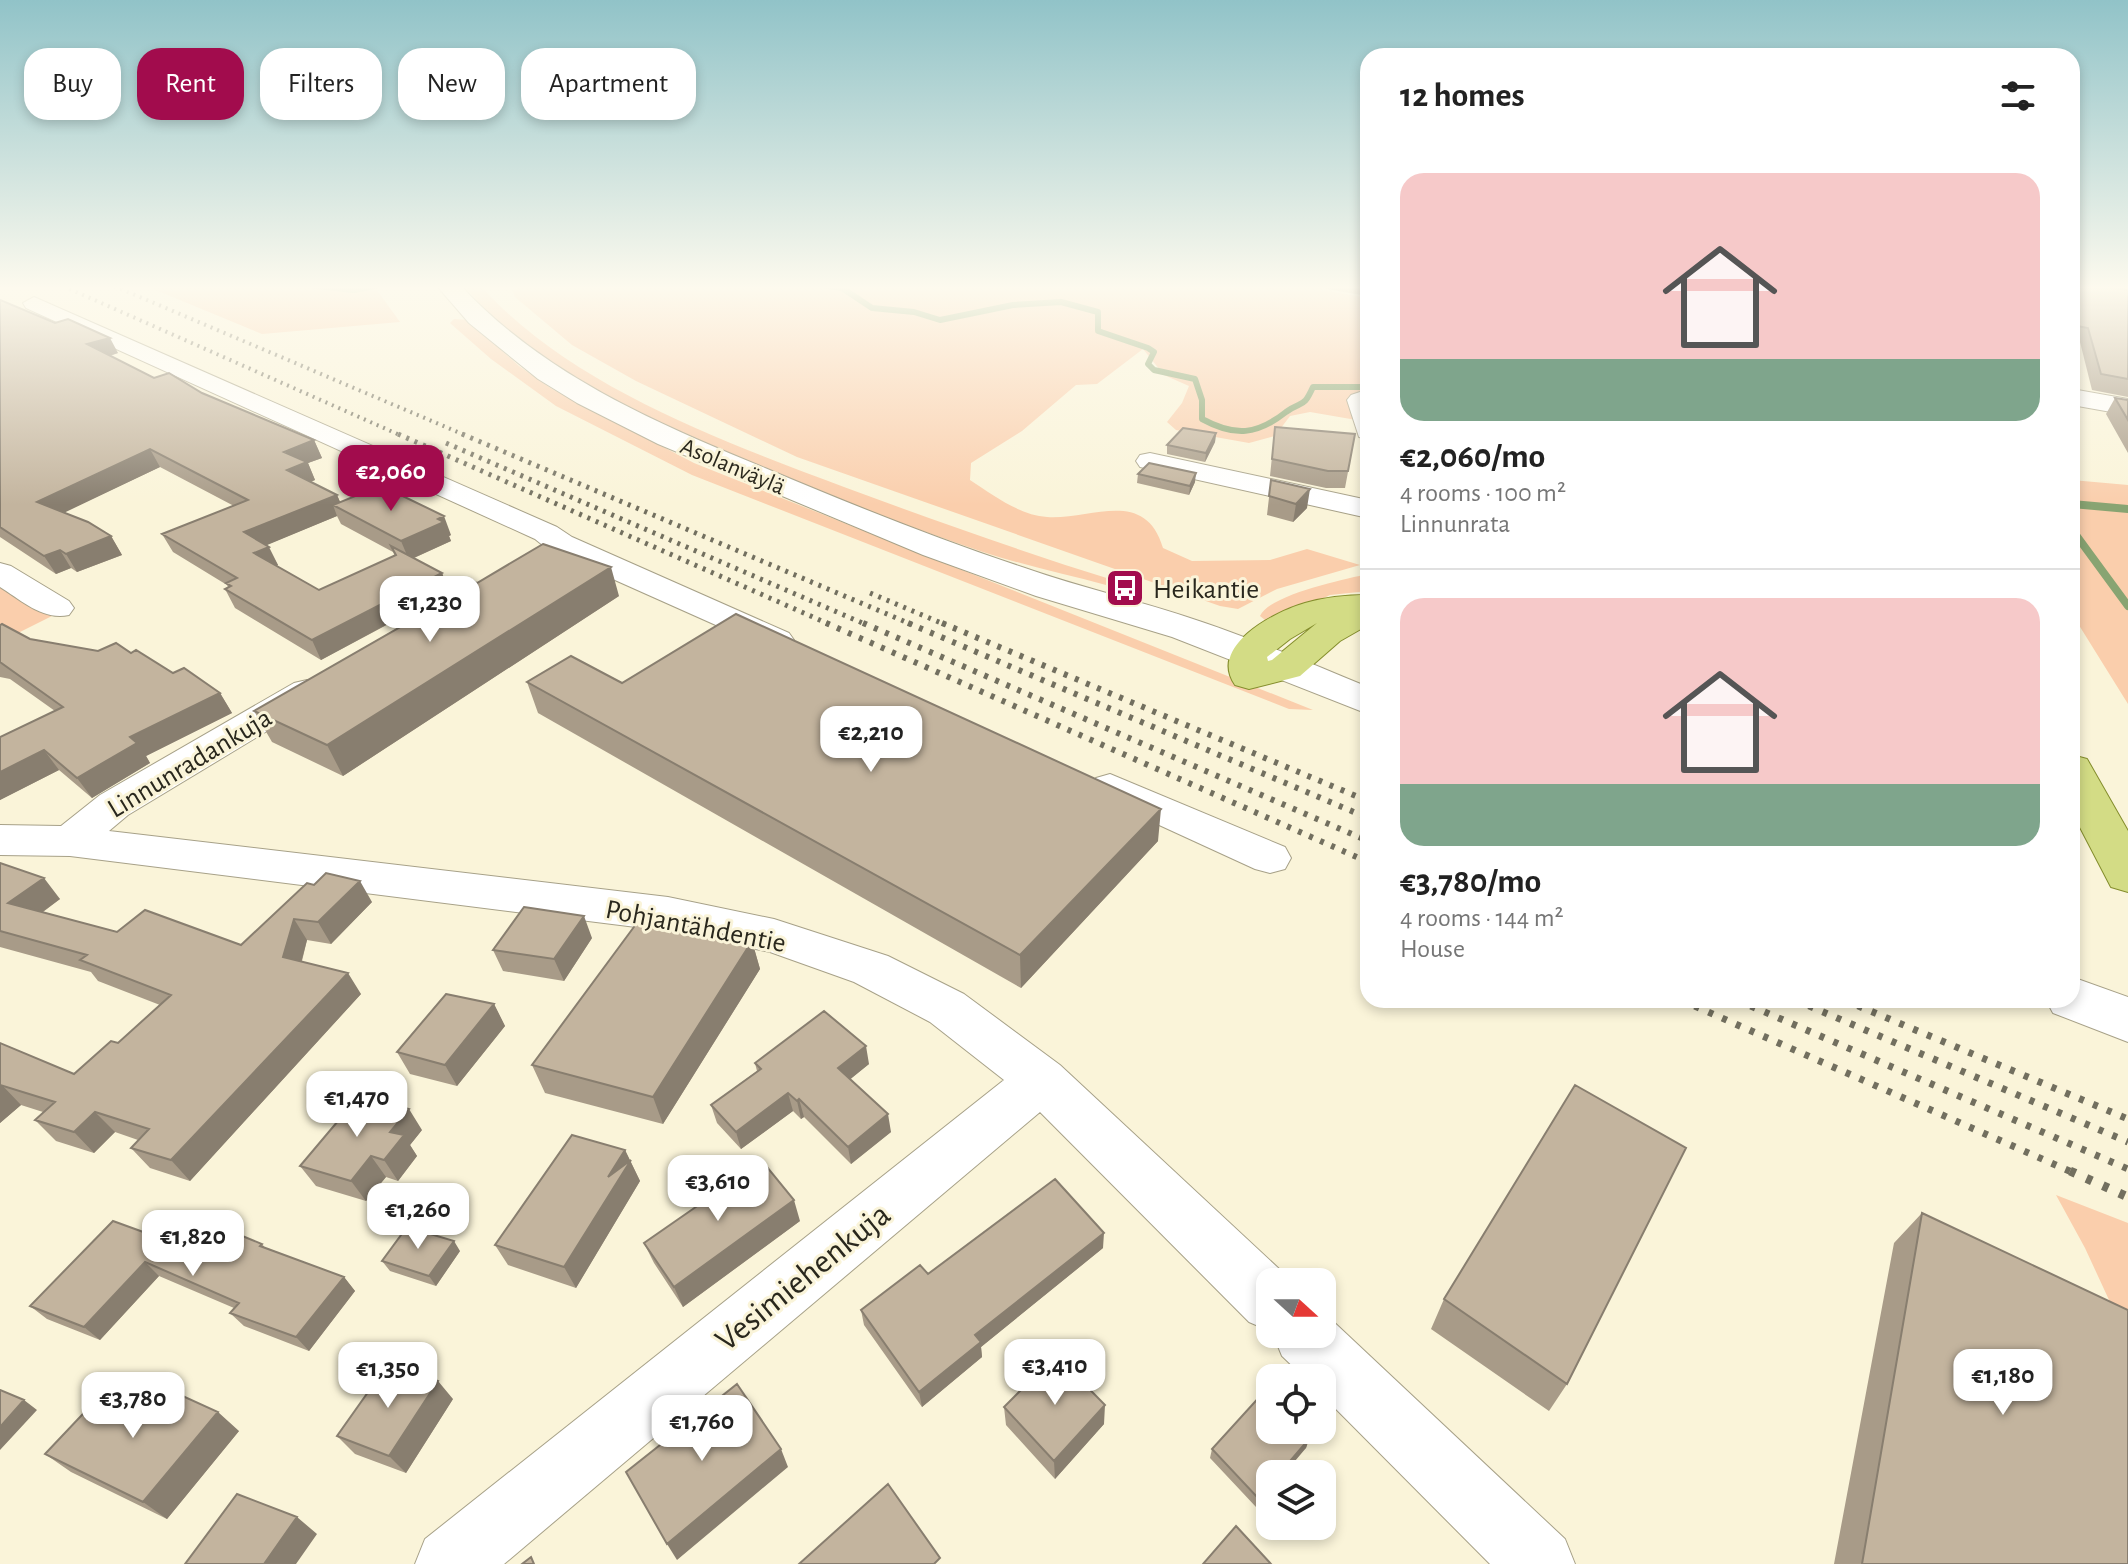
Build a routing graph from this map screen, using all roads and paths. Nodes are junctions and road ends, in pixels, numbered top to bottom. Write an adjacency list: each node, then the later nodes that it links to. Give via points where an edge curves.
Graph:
1 (159, 359): 7 (street)
2 (529, 359): 13 (main road, Asolanväylä, via 636,422 822,504 1049,588 1142,635)
3 (2080, 398): 4 (street)
4 (2128, 407)
5 (1150, 461): 6 (street)
6 (1360, 507)
7 (561, 544): 8 (street); 12 (street)
8 (526, 565)
9 (0, 573): 10 (street)
10 (57, 608)
11 (1360, 613): 13 (main road)
12 (807, 653)
13 (1261, 666): 15 (main road); 16 (main road)
14 (337, 674): 21 (street, Linnunradankuja, via 114,805)
15 (1360, 699)
16 (1360, 722)
17 (1082, 775): 22 (street)
18 (2080, 785): 19 (main road)
19 (2109, 839)
20 (0, 840): 21 (street, Pohjantähdentie)
21 (70, 841): 25 (street, Pohjantähdentie, via 668,914 774,936 871,969 947,1008)
22 (1270, 858)
23 (2080, 1001): 24 (main road)
24 (2128, 1020)
25 (1042, 1080): 26 (street, Pohjantähdentie); 28 (street, Vesimiehenkuja)
26 (1256, 1287)
27 (1318, 1348): 29 (street)
28 (450, 1564)
29 (1540, 1564)

